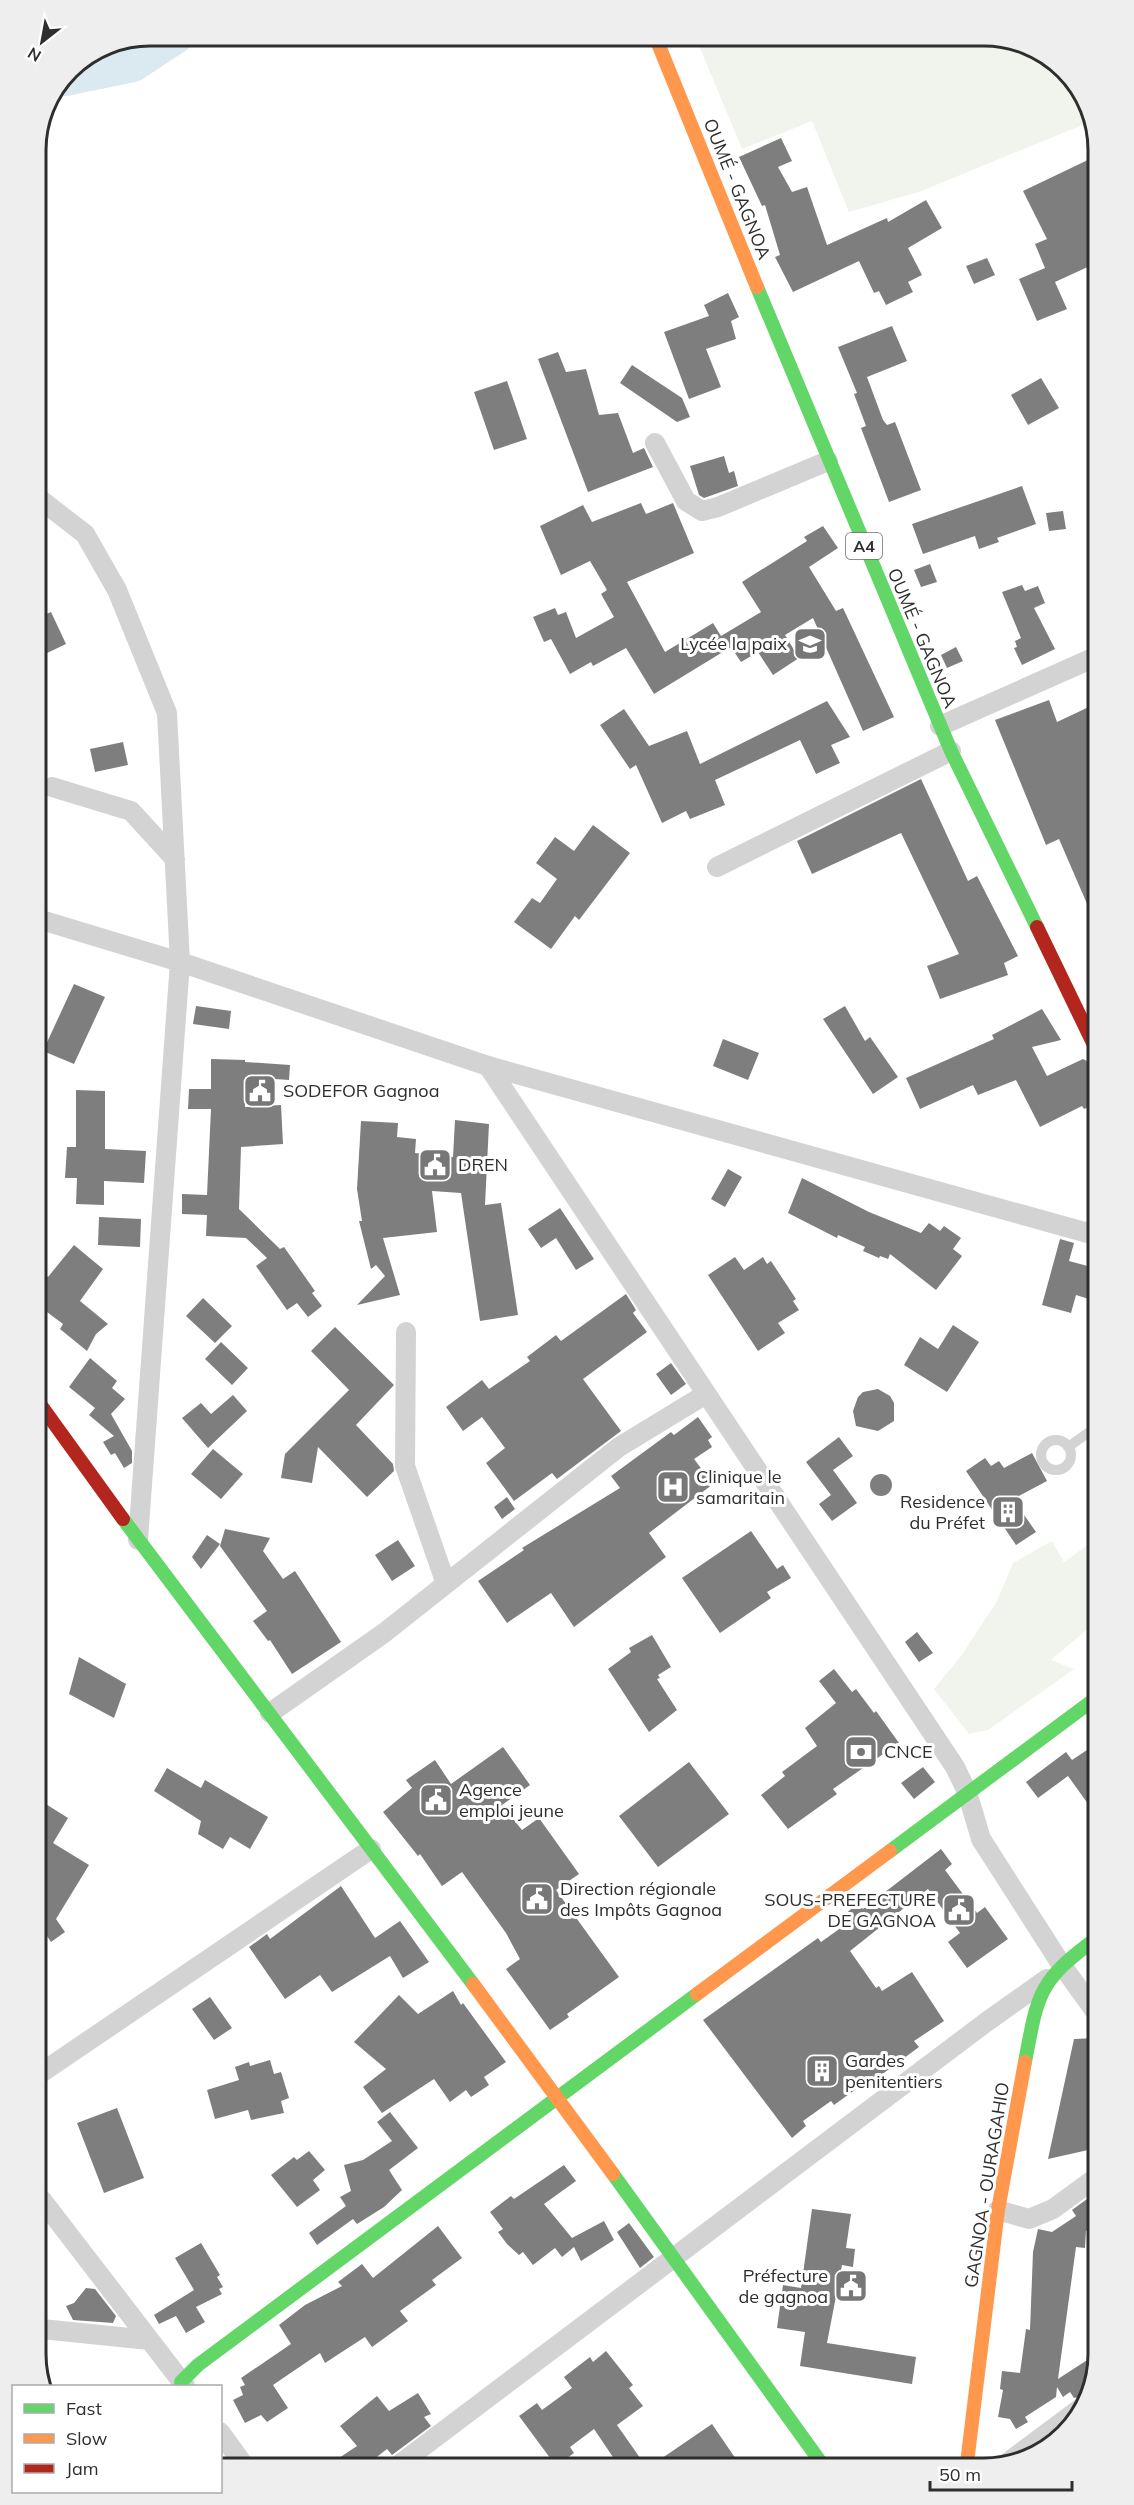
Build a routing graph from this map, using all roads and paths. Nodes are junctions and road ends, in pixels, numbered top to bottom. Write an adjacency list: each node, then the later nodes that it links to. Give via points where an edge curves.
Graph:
1 (659, 47): 3 (street, OUMÉ - GAGNOA / A4)
2 (655, 443): 3 (street, via 686,501 702,511)
3 (828, 461): 6 (street, OUMÉ - GAGNOA / A4)
4 (47, 505): 9 (street, via 85,534 117,590 167,713)
5 (1088, 660): 6 (street)
6 (940, 726): 7 (street, OUMÉ - GAGNOA / A4)
7 (951, 751): 10 (street); 13 (street, OUMÉ - GAGNOA / A4)
8 (52, 787): 9 (street, via 131,811)
9 (175, 859): 12 (street)
10 (717, 867)
11 (47, 923): 12 (street)
12 (180, 962): 14 (street); 21 (street)
13 (1088, 1033)
14 (488, 1066): 15 (street); 17 (street)
15 (1088, 1233)
16 (406, 1332): 22 (street, via 405,1466)
17 (706, 1394): 22 (street, via 619,1447); 25 (street, via 955,1767)
18 (46, 1413): 21 (street)
19 (1088, 1433): 20 (lane)
20 (1068, 1447)
21 (138, 1540): 24 (street)
22 (446, 1584): 24 (street)
23 (1088, 1704): 25 (street)
24 (270, 1713): 26 (street)
25 (967, 1792): 28 (street, via 981,1839); 32 (street)
26 (370, 1849): 31 (street); 32 (street)
27 (1088, 1944): 28 (street, GAGNOA - OURAGAHIO)
28 (1061, 1964): 29 (street, GAGNOA - OURAGAHIO); 30 (street)
29 (1047, 1979): 35 (street, GAGNOA - OURAGAHIO, via 1031,2025); 36 (street)
30 (1088, 2002)
31 (46, 2070)
32 (558, 2097): 36 (street); 39 (street, via 207,2358)
33 (1088, 2184): 35 (street, via 1053,2210 1029,2219)
34 (46, 2205): 38 (street)
35 (999, 2210): 46 (street, GAGNOA - OURAGAHIO)
36 (673, 2257): 44 (street); 45 (street)
37 (46, 2329): 38 (street)
38 (149, 2340): 39 (street)
39 (183, 2384)
40 (1064, 2421): 42 (street)
41 (222, 2435): 43 (street)
42 (1025, 2449)
43 (239, 2458)
44 (408, 2458)
45 (818, 2458)
46 (968, 2458)

